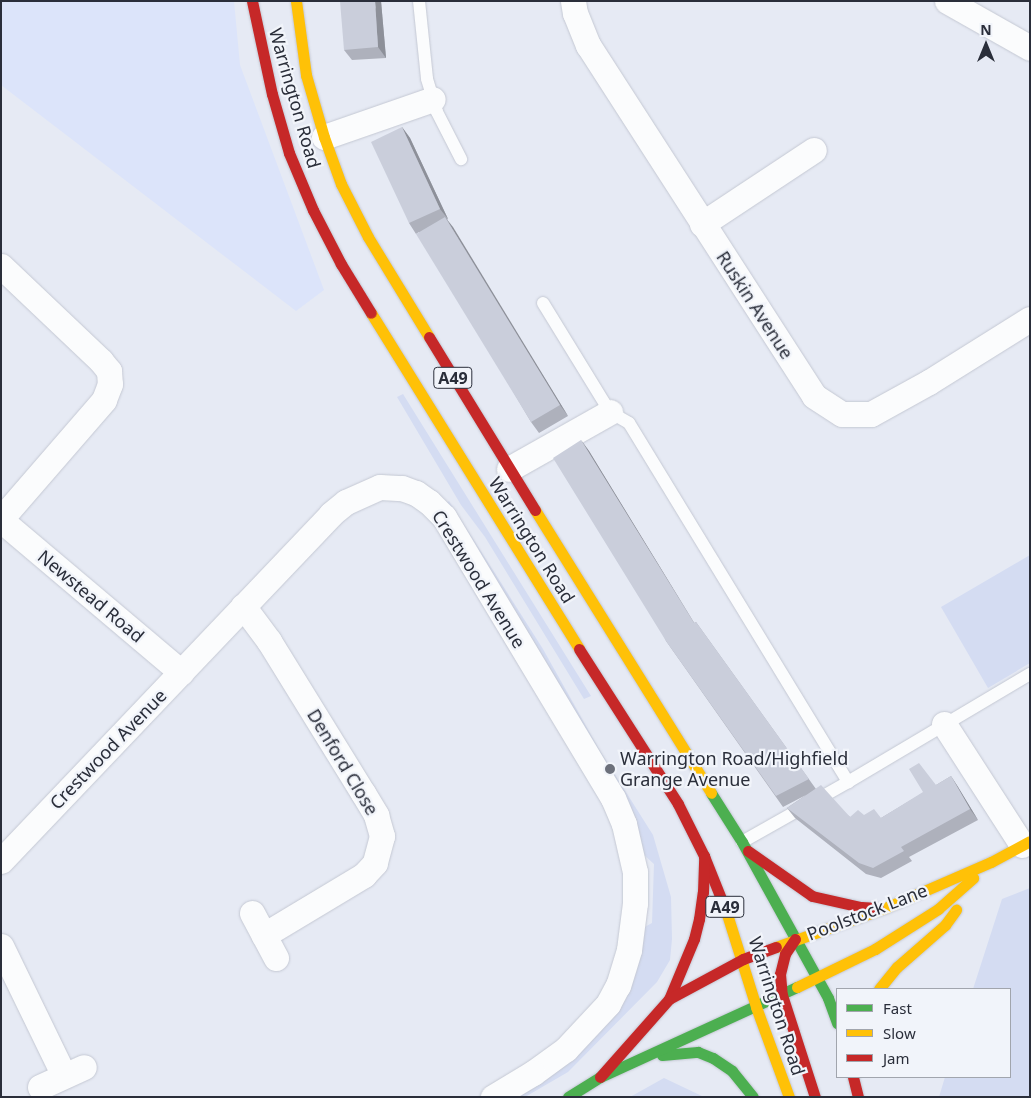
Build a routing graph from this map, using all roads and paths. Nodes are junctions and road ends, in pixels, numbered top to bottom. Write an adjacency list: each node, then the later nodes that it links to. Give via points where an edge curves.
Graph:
1 (252, 1): 25 (main road, Warrington Road / A49, via 272,94 289,153 312,210 341,264 517,552 678,804)
2 (296, 1): 8 (main road, Warrington Road / A49, via 306,75)
3 (419, 1): 7 (lane, via 427,79)
4 (573, 1): 11 (street, Ruskin Avenue, via 588,45)
5 (947, 1): 6 (street)
6 (1030, 48)
7 (433, 99): 8 (street); 10 (lane)
8 (324, 137): 16 (main road, Warrington Road / A49, via 341,184 368,237)
9 (814, 150): 11 (street)
10 (461, 159)
11 (702, 224): 14 (street, Ruskin Avenue, via 814,396 842,414 871,414)
12 (1, 266): 17 (street, via 101,361 109,371 110,384 104,400)
13 (543, 303): 15 (lane)
14 (1030, 319)
15 (610, 412): 16 (street); 22 (lane, via 629,423)
16 (509, 469): 24 (main road, Warrington Road / A49)
17 (1, 520): 19 (street, Newstead Road)
18 (243, 606): 19 (street, Crestwood Avenue); 30 (street, Denford Close, via 363,793 376,815 382,836 375,864 364,876); 45 (street, Crestwood Avenue, via 346,502 380,487 402,488 416,493 444,517 614,798 624,824 635,872 633,926 618,984 602,1011 566,1048)
19 (181, 672): 26 (street, Crestwood Avenue)
20 (1030, 674): 21 (lane)
21 (944, 724): 22 (lane); 23 (street, Poolstock Lane)
22 (848, 782): 24 (lane)
23 (1026, 843): 27 (main road, Poolstock Lane)
24 (745, 846): 28 (main road, via 812,896 861,907); 31 (main road, Warrington Road / A49)
25 (704, 856): 34 (main road, Warrington Road / A49); 38 (main road, via 699,919)
26 (1, 861)
27 (991, 862): 28 (main road, Poolstock Lane); 35 (main road, Poolstock Lane, via 938,909 883,945); 36 (main road, via 945,925 897,966)
28 (885, 908): 31 (main road, Poolstock Lane)
29 (252, 913): 30 (street)
30 (264, 935): 33 (street)
31 (795, 939): 34 (main road, Poolstock Lane); 35 (main road, Warrington Road / A49); 37 (main road, via 785,954 780,974)
32 (1, 946): 44 (street, via 74,1072)
33 (276, 958)
34 (743, 959): 38 (main road, Poolstock Lane); 39 (main road, Warrington Road / A49)
35 (817, 978): 37 (main road, Poolstock Lane); 40 (main road, Warrington Road / A49)
36 (880, 988)
37 (782, 995): 39 (main road, Poolstock Lane); 49 (main road)
38 (669, 999): 42 (main road)
39 (756, 1007): 41 (main road, Poolstock Lane); 48 (main road, Warrington Road / A49)
40 (836, 1021)
41 (646, 1056): 42 (main road, Poolstock Lane); 47 (main road, via 698,1052 732,1071)
42 (600, 1077): 46 (main road)
43 (853, 1078): 50 (main road)
44 (40, 1087)
45 (493, 1097)
46 (568, 1097)
47 (753, 1097)
48 (789, 1097)
49 (815, 1097)
50 (858, 1097)

